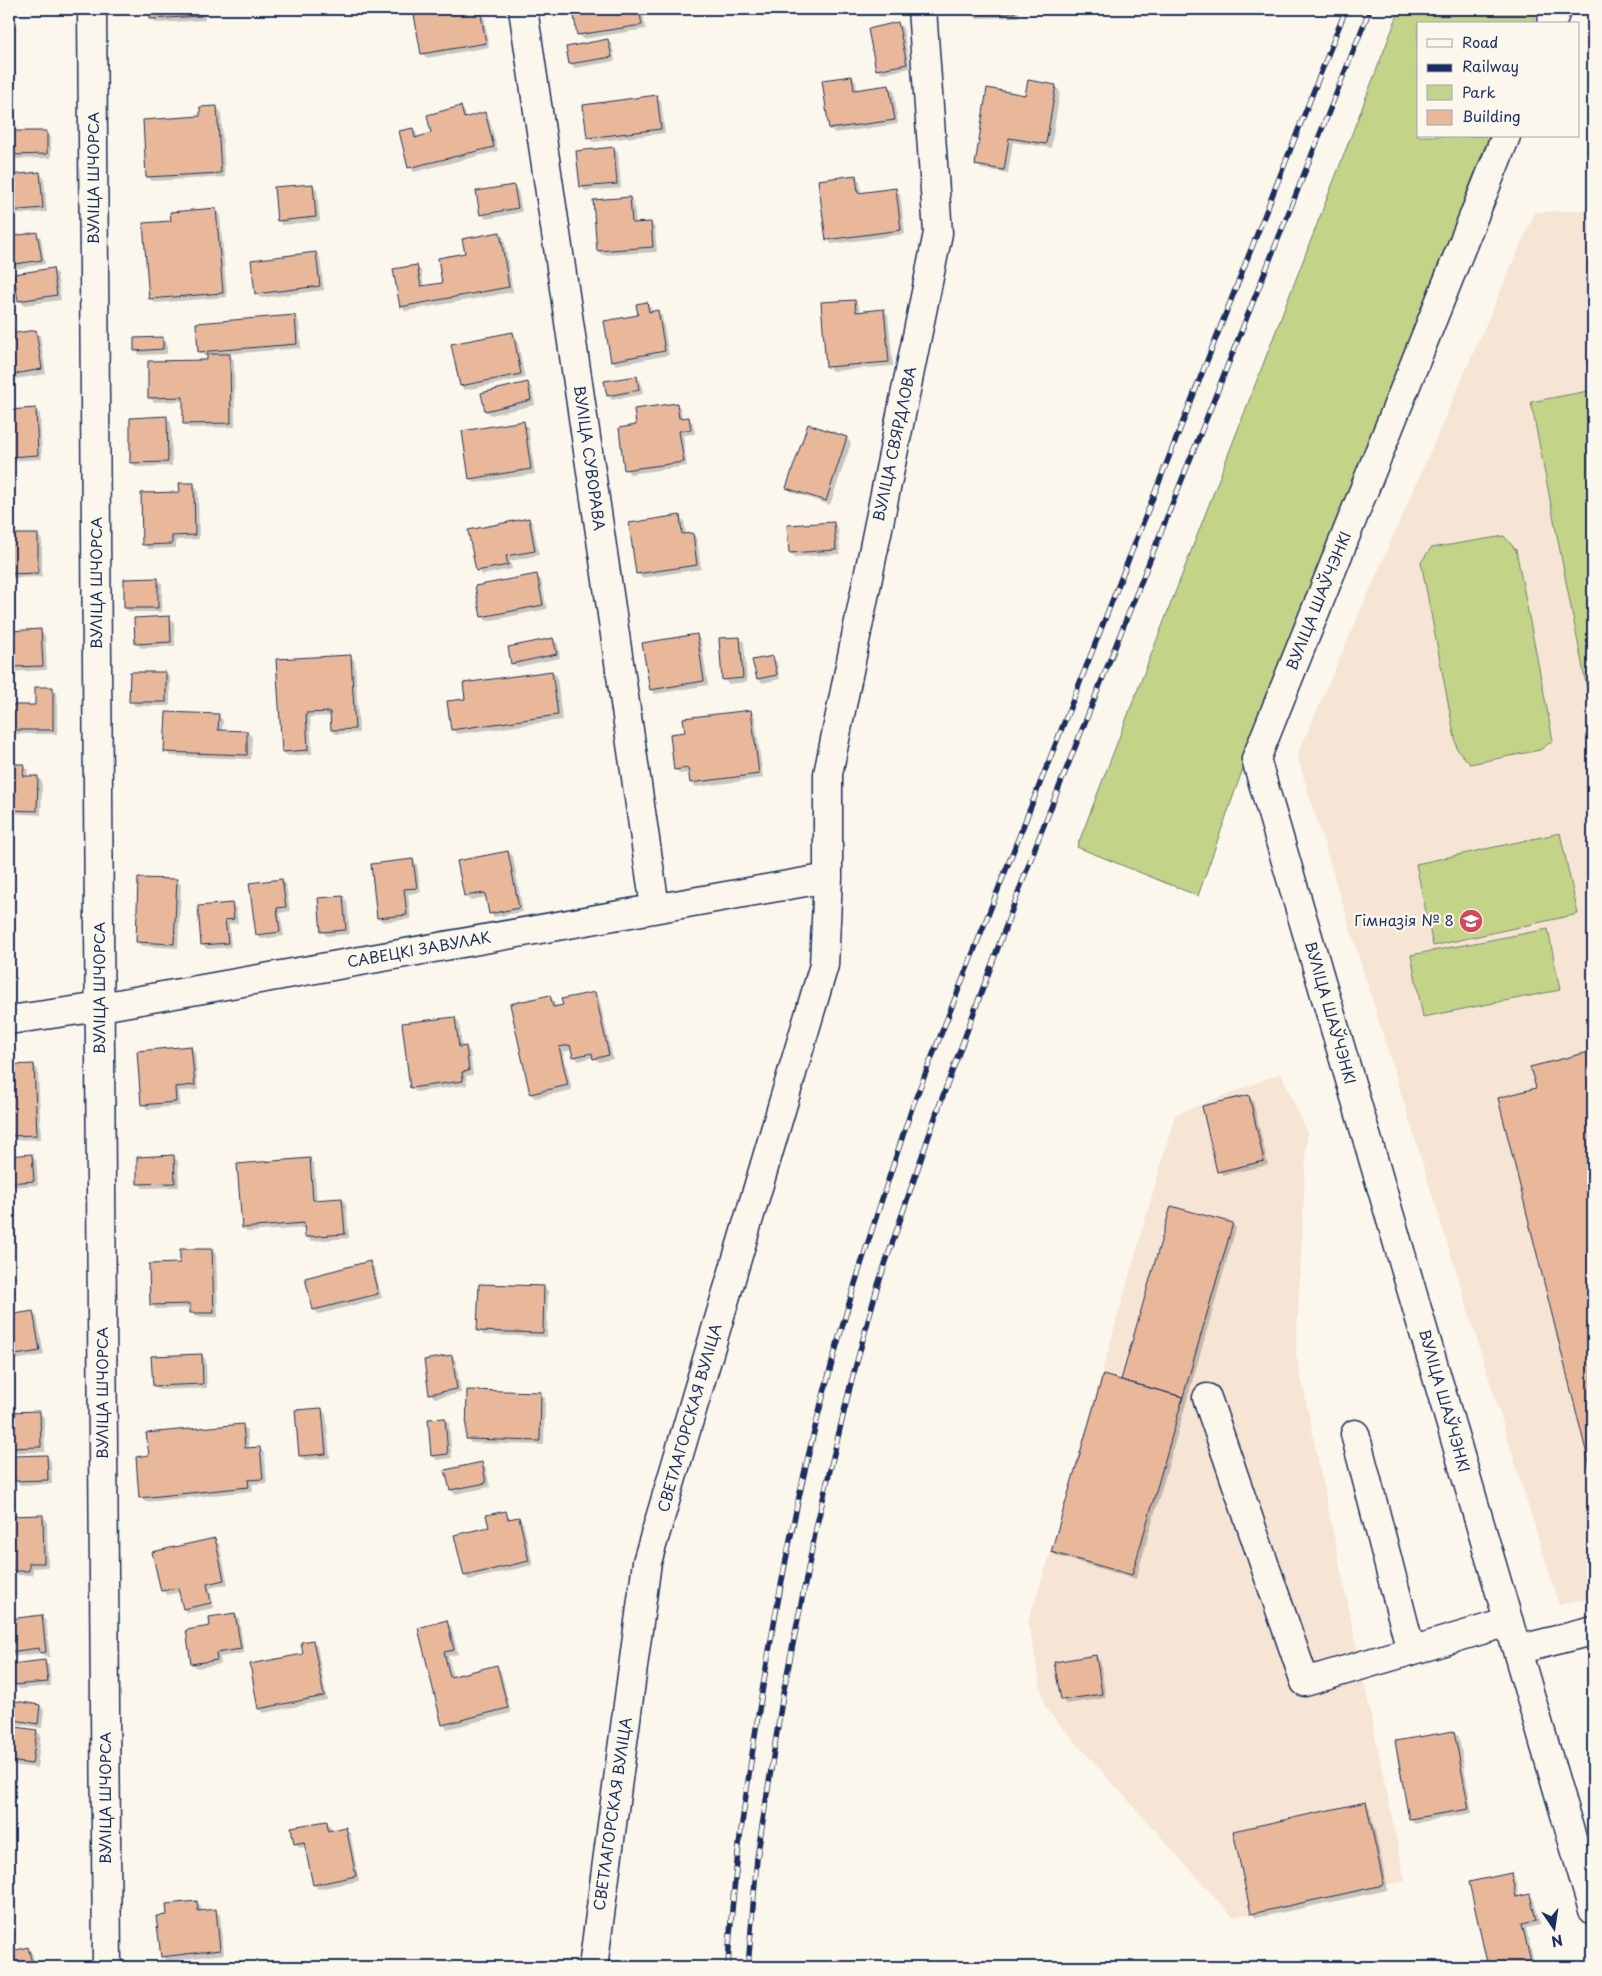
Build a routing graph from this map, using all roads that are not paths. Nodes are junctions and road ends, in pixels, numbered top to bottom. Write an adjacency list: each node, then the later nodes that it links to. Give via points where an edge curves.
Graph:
1 (92, 9): 9 (street, ВУЛІЦА ШЧОРСА)
2 (523, 9): 8 (street, ВУЛІЦА СУВОРАВА)
3 (922, 9): 7 (street, ВУЛІЦА СВЯРДЛОВА, via 938,233 828,774)
4 (1557, 9): 5 (street)
5 (1552, 22)
6 (1505, 138): 13 (street, ВУЛІЦА ШАЎЧЭНКІ, via 1256,758)
7 (828, 878): 8 (street, САВЕЦКІ ЗАВУЛАК); 19 (street, СВЕТЛАГОРСКАЯ ВУЛІЦА, via 824,965 647,1562)
8 (655, 907): 9 (street, САВЕЦКІ ЗАВУЛАК)
9 (101, 1007): 10 (street, САВЕЦКІ ЗАВУЛАК); 18 (street, ВУЛІЦА ШЧОРСА)
10 (9, 1020)
11 (1207, 1398): 16 (street, via 1306,1682)
12 (1355, 1434): 16 (street)
13 (1509, 1622): 15 (street, ВУЛІЦА ШАЎЧЭНКІ); 16 (street)
14 (1593, 1631): 15 (street)
15 (1517, 1650): 17 (street, ВУЛІЦА ШАЎЧЭНКІ)
16 (1411, 1651)
17 (1593, 1910)
18 (107, 1967)
19 (593, 1967)

